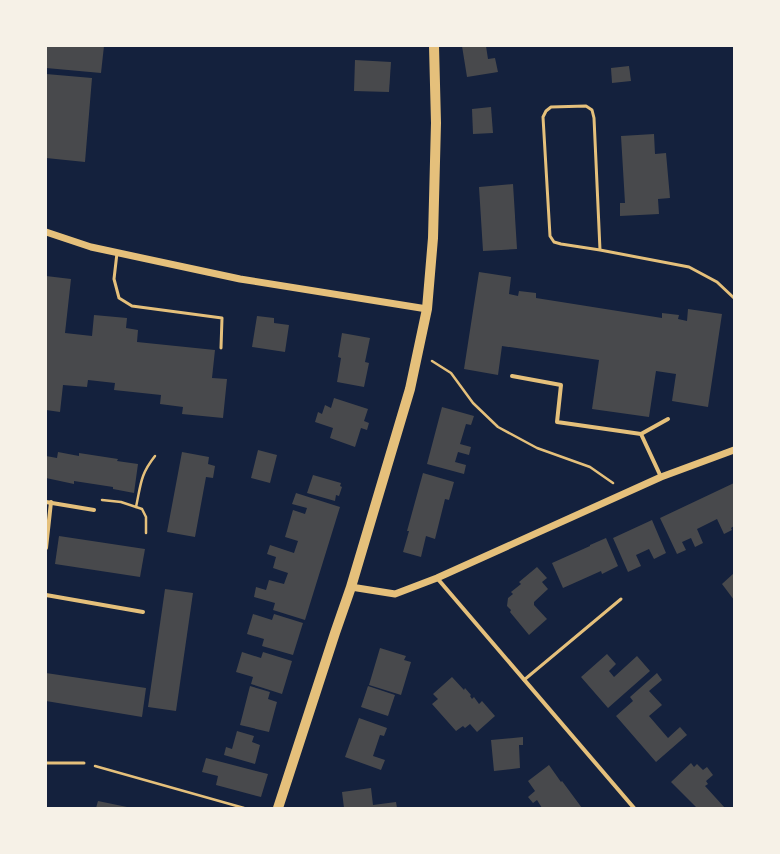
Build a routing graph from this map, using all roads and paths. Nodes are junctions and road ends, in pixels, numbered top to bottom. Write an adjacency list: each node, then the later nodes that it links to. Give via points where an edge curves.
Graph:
1 (434, 46): 6 (main road, via 434,238)
2 (46, 232): 4 (street)
3 (600, 250): 3 (lane, via 561,244 554,242 550,236 543,117 551,107 586,106 592,110); 5 (lane, via 689,267 717,282)
4 (117, 253): 6 (street, via 240,279); 7 (lane, via 114,279 119,298 132,306 222,318)
5 (734, 298)
6 (427, 309): 8 (main road)
7 (221, 348)
8 (418, 352): 15 (path, via 451,373 473,403 498,427 537,448 590,467); 22 (main road, via 410,389)
9 (512, 376): 11 (street, via 561,385 556,422)
10 (668, 419): 11 (street)
11 (641, 434): 14 (street)
12 (734, 450): 14 (street)
13 (155, 456): 17 (path, via 141,479)
14 (661, 477): 15 (street)
15 (626, 492): 21 (street)
16 (48, 502): 18 (street); 20 (street)
17 (136, 507): 18 (path, via 102,500 100,510); 19 (path, via 142,509 146,517)
18 (94, 510)
19 (146, 533)
20 (46, 548)
21 (437, 578): 22 (street, via 395,594); 26 (street)
22 (352, 587): 30 (main road)
23 (46, 595): 25 (street)
24 (621, 599): 26 (lane)
25 (143, 612)
26 (524, 680): 31 (street)
27 (46, 763): 28 (lane)
28 (84, 763): 29 (path)
29 (244, 808)
30 (278, 808)
31 (634, 808)

